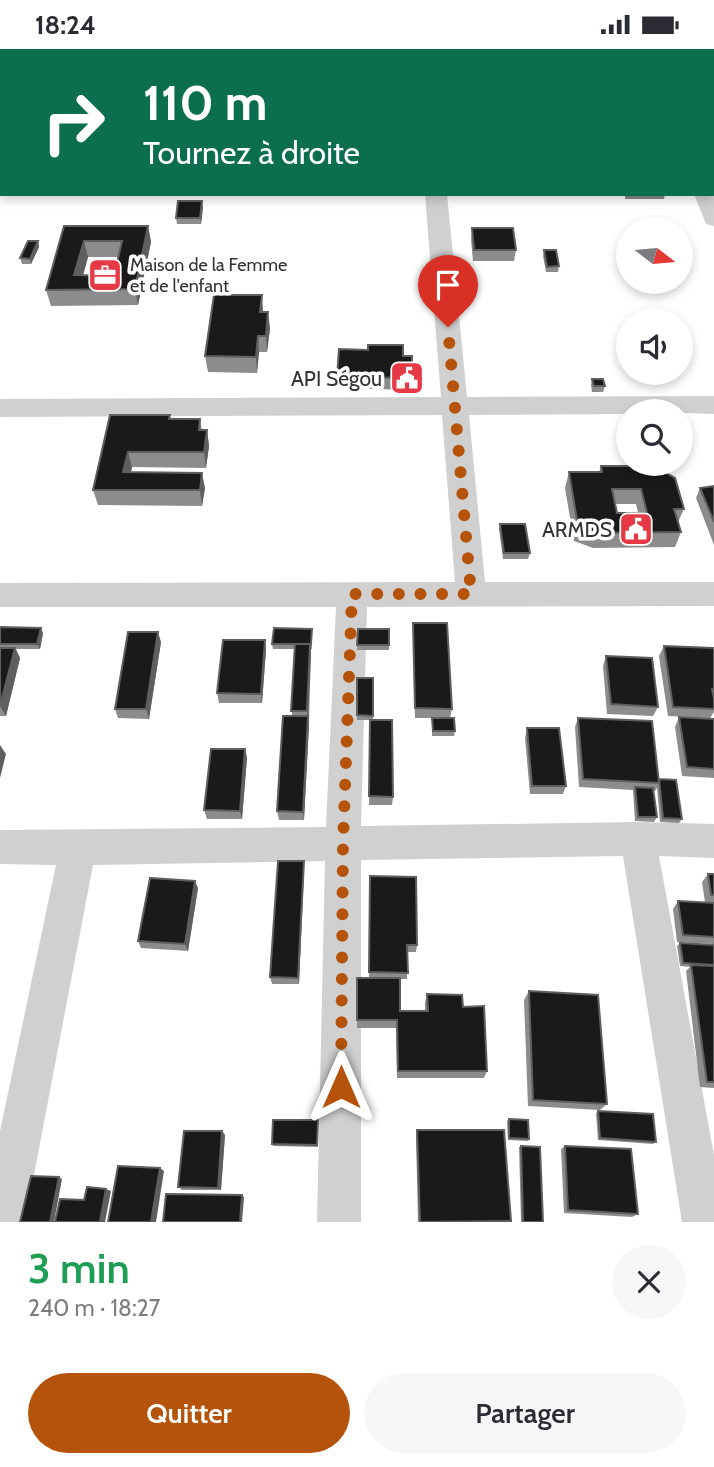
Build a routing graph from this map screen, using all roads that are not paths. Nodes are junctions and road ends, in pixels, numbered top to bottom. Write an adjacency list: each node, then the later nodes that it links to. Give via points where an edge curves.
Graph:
1 (436, 196): 5 (street)
2 (706, 196): 3 (street)
3 (714, 219)
4 (714, 405): 5 (street)
5 (455, 407): 6 (street); 8 (street)
6 (0, 408)
7 (352, 594): 8 (street); 10 (street); 13 (street)
8 (471, 594): 9 (street)
9 (714, 594)
10 (0, 595)
11 (638, 839): 12 (street); 13 (street); 18 (street)
12 (714, 841)
13 (343, 843): 15 (street); 17 (street)
14 (0, 847): 15 (street)
15 (78, 849): 16 (street)
16 (3, 1222)
17 (339, 1222)
18 (704, 1222)

